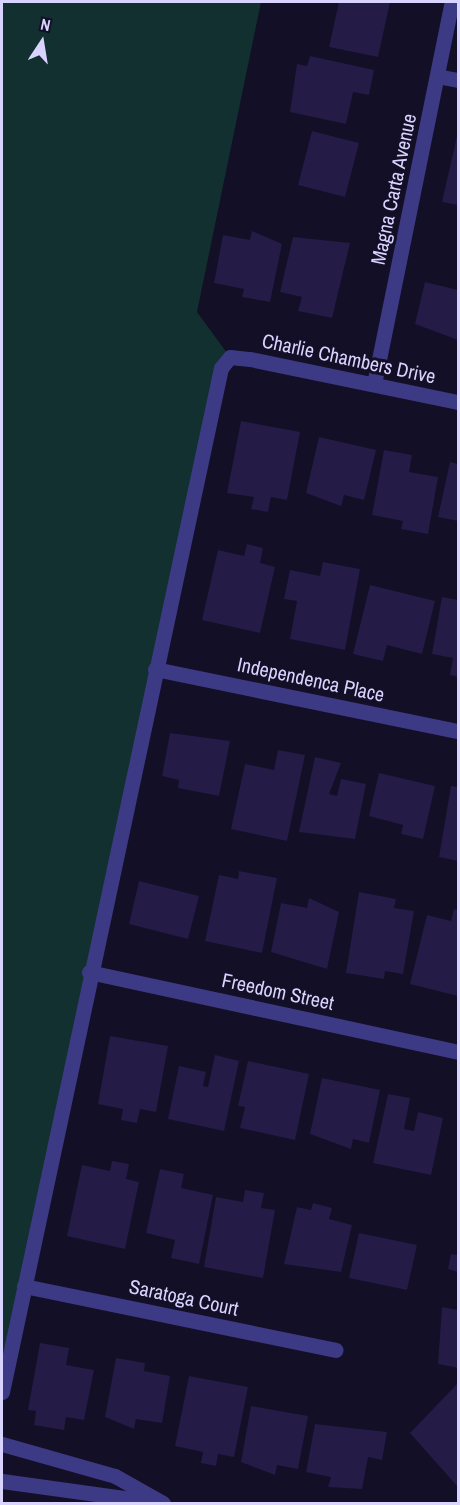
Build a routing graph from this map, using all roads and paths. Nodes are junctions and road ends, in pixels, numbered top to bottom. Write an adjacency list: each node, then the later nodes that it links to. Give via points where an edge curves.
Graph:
1 (452, 2): 2 (street, Magna Carta Avenue)
2 (437, 76): 3 (street); 4 (street, Magna Carta Avenue)
3 (459, 80)
4 (374, 384): 5 (street, Charlie Chambers Drive); 6 (street, Charlie Chambers Drive, via 230,357 217,383)
5 (459, 402)
6 (155, 669): 7 (street, Independenca Place); 8 (street)
7 (459, 731)
8 (89, 972): 9 (street, Freedom Street); 10 (street)
9 (459, 1052)
10 (24, 1286): 11 (street, Saratoga Court); 12 (street)
11 (336, 1350)
12 (2, 1392)
13 (2, 1444): 15 (street, via 115,1476)
14 (2, 1481): 15 (street)
15 (164, 1503)

